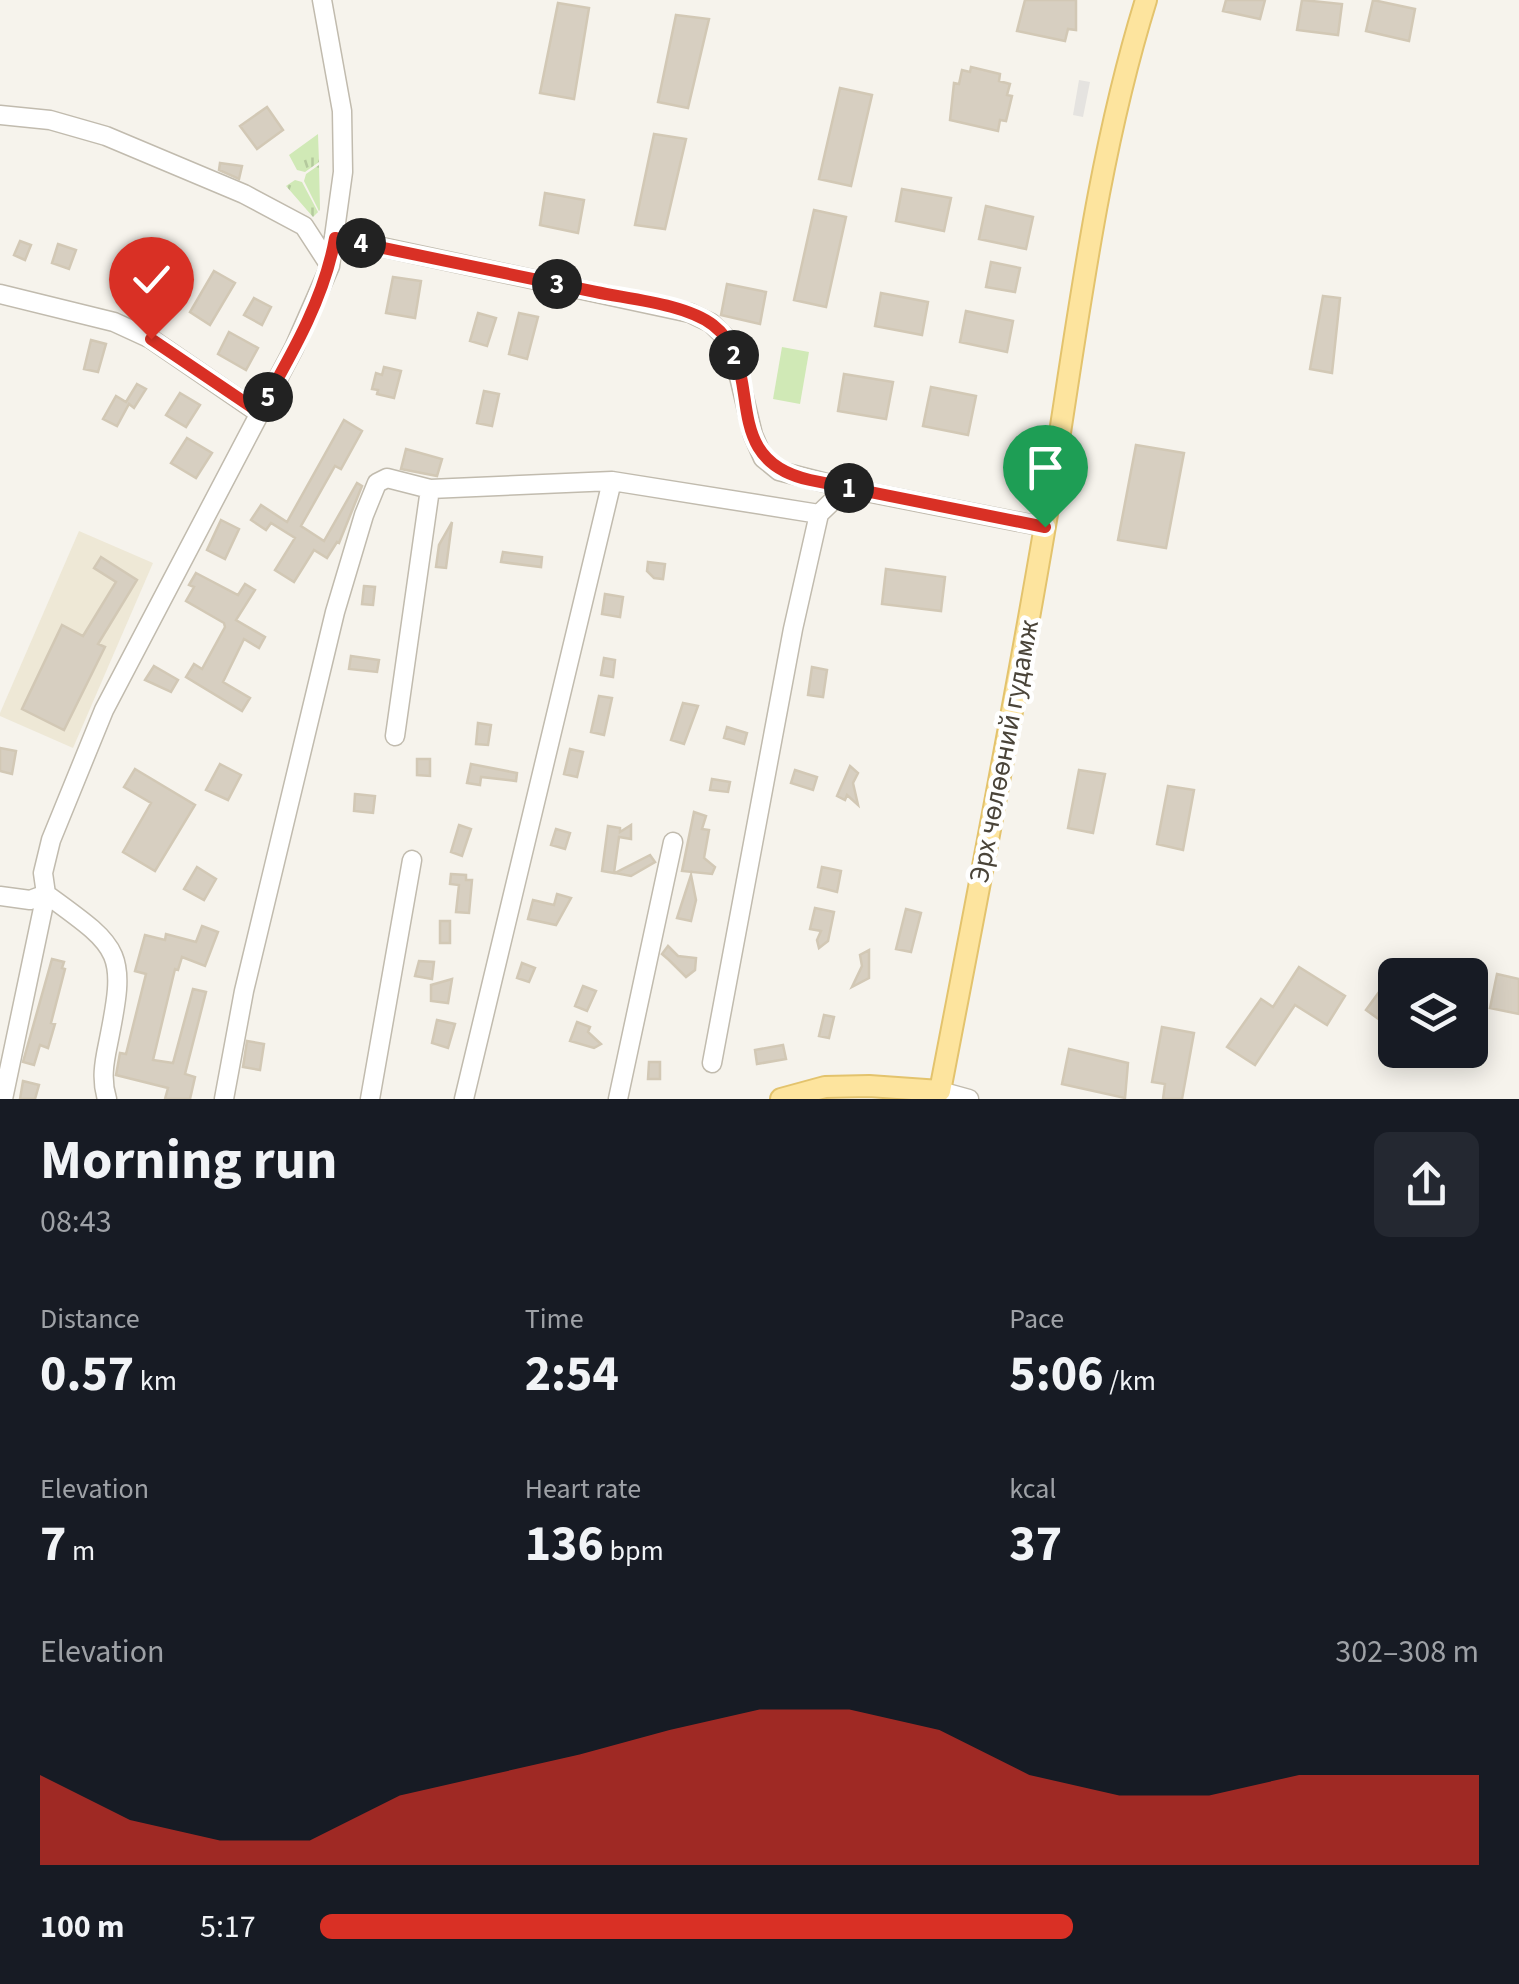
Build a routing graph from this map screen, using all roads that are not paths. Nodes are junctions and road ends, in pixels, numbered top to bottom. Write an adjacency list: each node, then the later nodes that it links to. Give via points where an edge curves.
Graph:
1 (322, 0): 6 (street, via 341,97 343,172)
2 (1146, 0): 14 (main road, Эрх чөлөөний гудамж, via 1098,196)
3 (0, 102): 5 (street)
4 (0, 115): 5 (street)
5 (50, 120): 7 (street, via 106,136 244,194 304,226)
6 (335, 238): 7 (street); 11 (street, via 655,305 711,323 731,343 763,458 796,477)
7 (330, 266): 9 (street)
8 (0, 294): 9 (street, via 114,322 151,339)
9 (259, 412): 18 (street, via 104,710 50,840)
10 (612, 481): 12 (street); 13 (street); 27 (street)
11 (846, 488): 13 (street); 14 (street)
12 (430, 489): 15 (street); 25 (street, via 387,478 371,493 331,631)
13 (819, 514): 20 (street)
14 (1045, 527): 22 (main road, Эрх чөлөөний гудамж)
15 (395, 736)
16 (673, 842): 28 (street)
17 (412, 860): 26 (street)
18 (46, 894): 19 (street, via 30,900); 23 (street); 24 (street, via 110,946 118,970 103,1070)
19 (0, 896)
20 (712, 1063)
21 (825, 1093): 22 (main road); 29 (main road)
22 (939, 1095): 30 (street)
23 (2, 1099)
24 (107, 1099)
25 (224, 1099)
26 (370, 1099)
27 (464, 1099)
28 (618, 1099)
29 (781, 1099)
30 (969, 1099)

